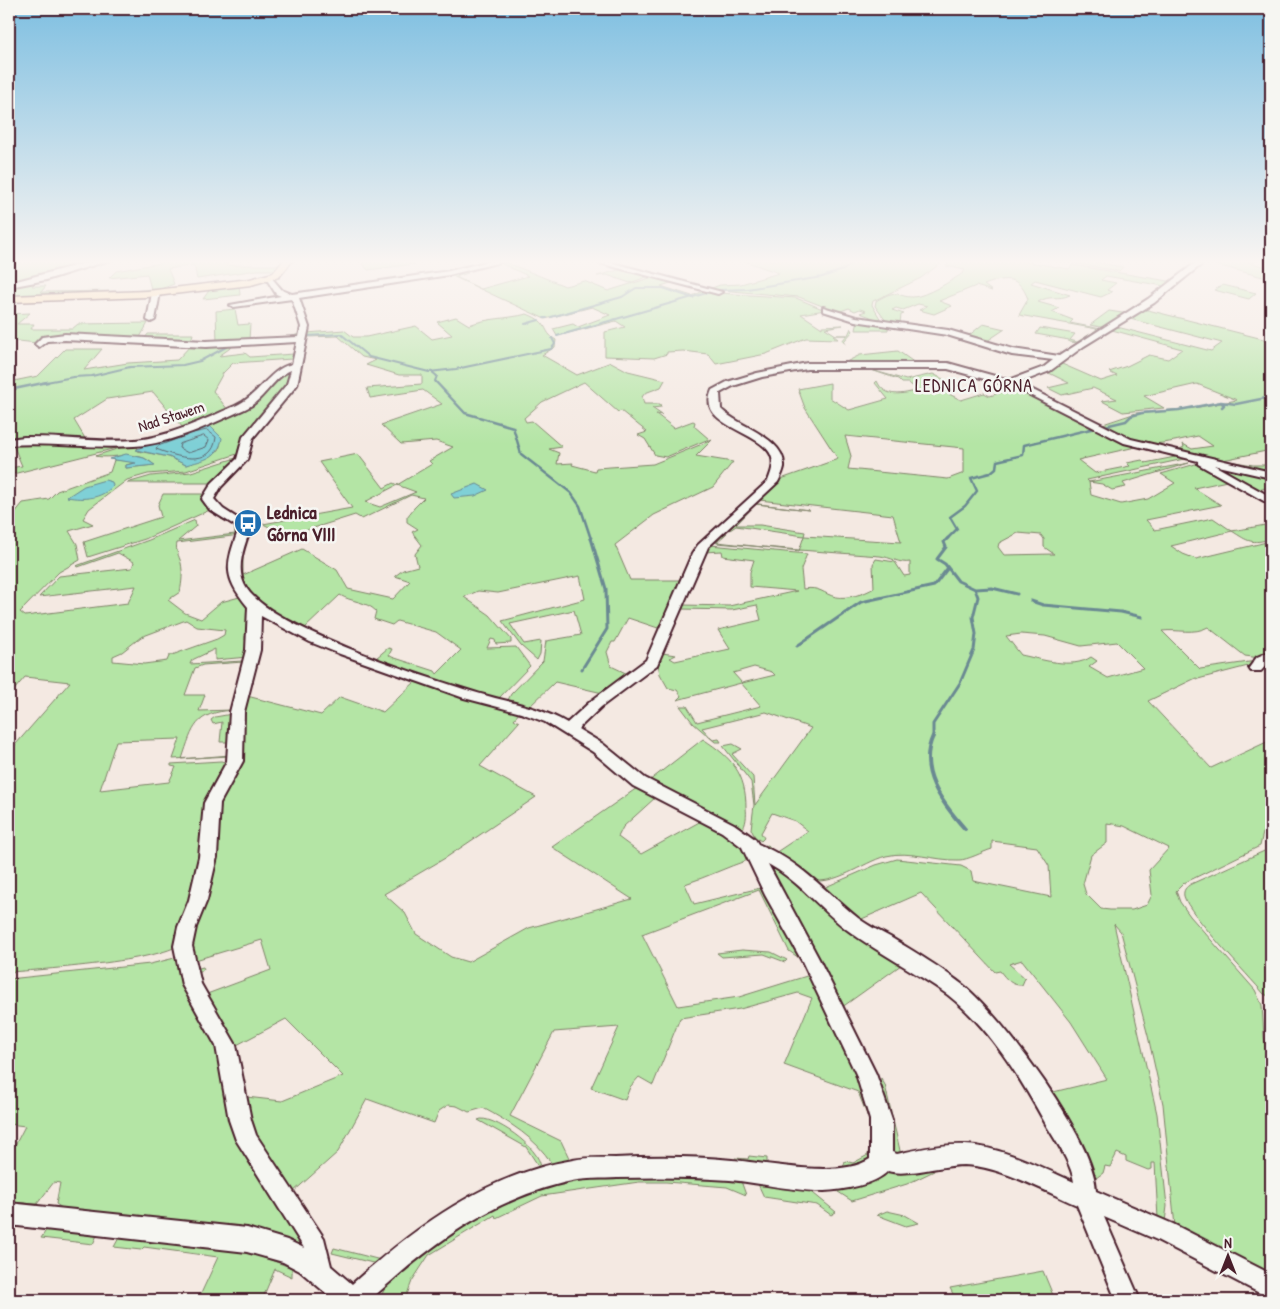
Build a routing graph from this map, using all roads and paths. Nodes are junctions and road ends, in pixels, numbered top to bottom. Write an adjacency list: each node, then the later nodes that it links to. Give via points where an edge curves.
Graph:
1 (303, 321): 4 (street)
2 (870, 321): 6 (street, via 948,332 1012,352)
3 (1121, 321): 6 (street)
4 (303, 339): 5 (street, via 206,344 65,337 45,339); 7 (street)
5 (39, 344)
6 (1062, 359): 8 (street, via 1047,369)
7 (296, 366): 9 (street, Nad Stawem, via 289,366 273,378 259,396 245,405 193,426 136,443 38,438); 13 (street, via 292,385 248,437 242,460 216,485 208,499 217,510 245,527 235,557 235,575 240,589)
8 (1010, 383): 10 (street, via 1128,441); 16 (street, via 942,365 824,365 770,372 715,392 714,402 718,411 773,450 778,458 777,476 704,545 652,662 596,704)
9 (9, 442)
10 (1196, 457): 11 (street); 12 (street)
11 (1271, 475)
12 (1271, 502)
13 (255, 607): 16 (street, via 345,651 469,696 526,710); 21 (street, via 253,650 237,712 235,761 212,803 208,857 198,900 183,940 183,952 192,985 226,1045 240,1120 247,1140 316,1246)
14 (1271, 655): 15 (street)
15 (1256, 668)
16 (569, 730): 17 (street, via 639,782 728,828)
17 (754, 850): 18 (street, via 866,1074 881,1120); 19 (street, via 788,867 853,924 918,964 976,1008 1033,1080 1085,1179)
18 (882, 1159): 19 (street, via 897,1164 948,1156 985,1158); 23 (street, via 875,1169 860,1175 825,1180 677,1166 608,1168 550,1175 497,1195 442,1225 398,1258)
19 (1085, 1197): 22 (street, via 1165,1232); 24 (street)
20 (9, 1214): 21 (street, via 247,1240 287,1252)
21 (320, 1270): 23 (street)
22 (1271, 1287)
23 (351, 1300)
24 (1128, 1300)

